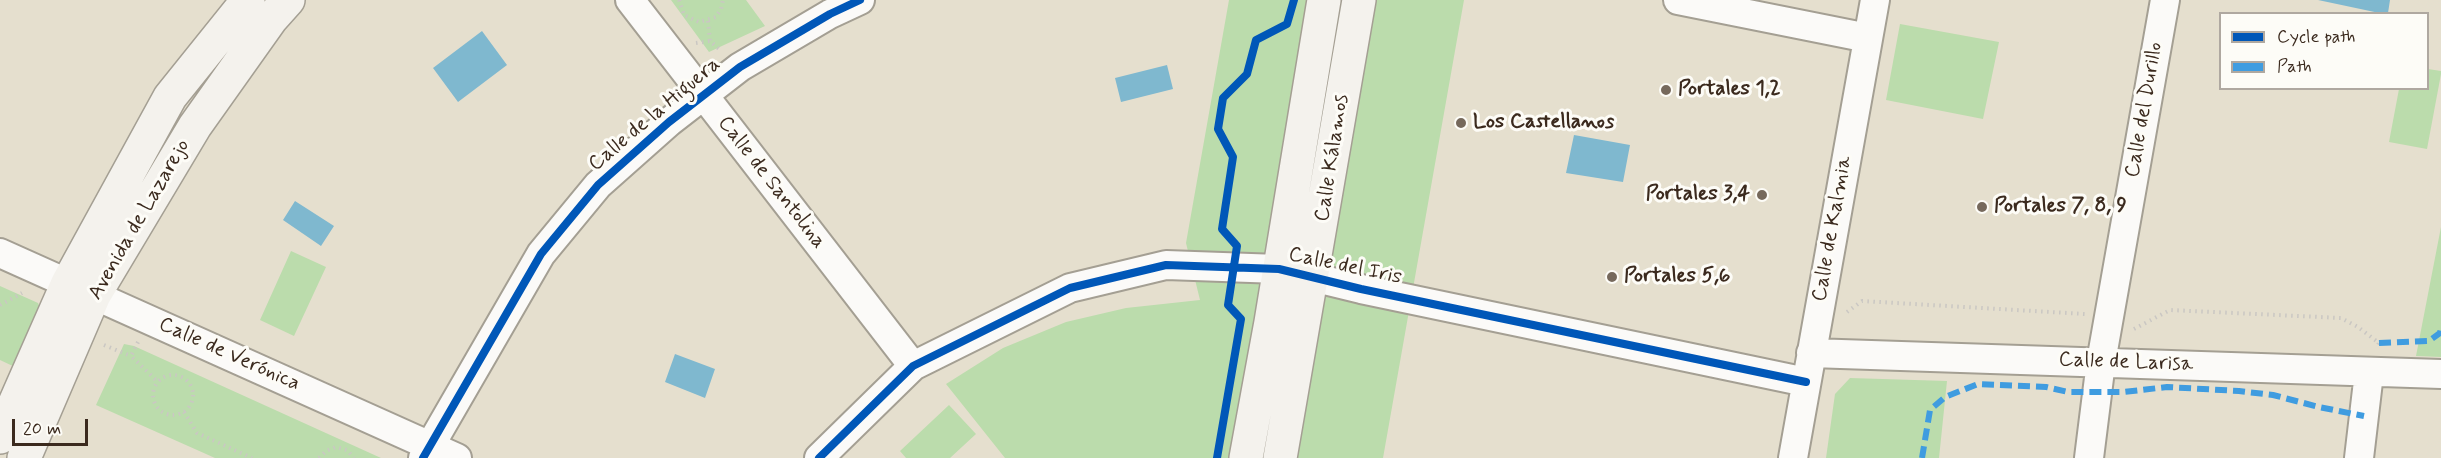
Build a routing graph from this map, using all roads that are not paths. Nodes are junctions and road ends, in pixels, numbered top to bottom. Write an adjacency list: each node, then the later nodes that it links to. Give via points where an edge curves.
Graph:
1 (248, 0): 15 (street, Avenida de Lazarejo, via 170,96)
2 (288, 0): 15 (street, Avenida de Lazarejo)
3 (630, 0): 11 (street, Calle de Santolina)
4 (860, 0): 11 (street, Calle de la Higuera, via 740,66)
5 (1324, 0): 13 (street, Calle Kálamos)
6 (1359, 0): 14 (street, Calle Kálamos)
7 (1678, 0): 10 (street)
8 (1875, 0): 10 (street, Calle de Kalmia)
9 (2165, 0): 17 (street, Calle del Durillo)
10 (1868, 38): 16 (street, Calle de Kalmia)
11 (702, 94): 18 (street, Calle de Santolina); 23 (street, Calle de la Higuera, via 598,185 541,254)
12 (0, 253): 15 (street, Calle de Verónica)
13 (1279, 269): 14 (street, Calle del Iris); 18 (street, Calle del Iris, via 1166,265 1070,288); 27 (street, Calle Kálamos)
14 (1313, 278): 21 (street, Calle del Iris); 28 (street, Calle Kálamos)
15 (81, 289): 22 (street, Avenida de Lazarejo); 23 (street, Calle de Verónica); 24 (street, Avenida de Lazarejo)
16 (1811, 353): 17 (street, Calle de Larisa); 21 (street, Calle de Kalmia)
17 (2101, 362): 19 (street, Calle de Larisa); 30 (street, Calle del Durillo)
18 (913, 366): 26 (street, Calle del Iris)
19 (2369, 373): 20 (street, Calle de Larisa); 31 (street)
20 (2441, 374)
21 (1806, 382): 29 (street, Calle de Kalmia)
22 (0, 437)
23 (426, 452): 25 (street, Calle de Verónica)
24 (24, 458)
25 (457, 458)
26 (819, 458)
27 (1246, 458)
28 (1280, 458)
29 (1792, 458)
30 (2089, 458)
31 (2359, 458)

